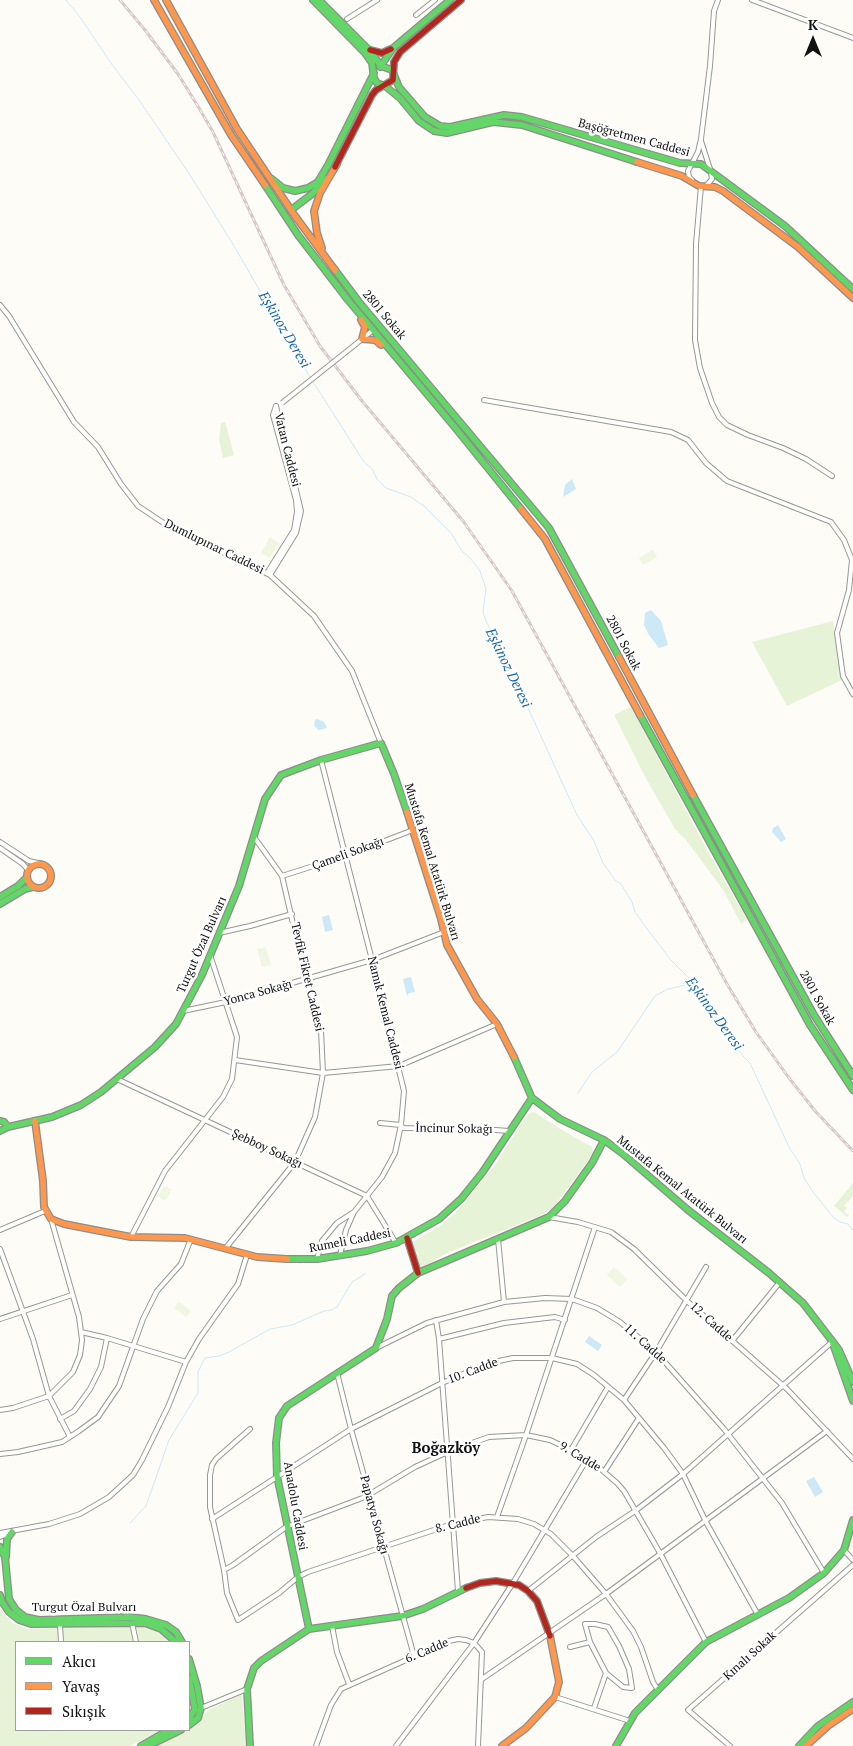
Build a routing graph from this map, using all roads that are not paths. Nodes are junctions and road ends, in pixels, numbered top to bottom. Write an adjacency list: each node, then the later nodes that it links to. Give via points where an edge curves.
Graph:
1 (154, 0): 21 (street, via 206,95)
2 (166, 0): 25 (street, via 233,122)
3 (313, 0): 17 (street, via 366,53)
4 (319, 0): 15 (street)
5 (377, 0): 12 (street)
6 (435, 0): 11 (street)
7 (450, 0): 14 (street)
8 (461, 0): 18 (street, via 400,52 394,62)
9 (718, 0): 20 (street, via 714,11)
10 (752, 0): 13 (street)
11 (416, 15)
12 (347, 20)
13 (853, 38)
14 (393, 48): 15 (street, via 382,53); 16 (street)
15 (369, 50): 16 (street)
16 (381, 66): 17 (street); 18 (street, Başöğretmen Caddesi, via 387,66)
17 (374, 72): 19 (street, Başöğretmen Caddesi, via 375,81); 26 (street)
18 (393, 73): 19 (street, via 391,82); 23 (street, Başöğretmen Caddesi, via 399,87 425,117 440,126 460,125 490,116 522,117)
19 (385, 86): 22 (street, via 372,95); 27 (street, Başöğretmen Caddesi, via 419,121 434,131 447,133 493,122 522,124)
20 (701, 139): 23 (street); 24 (street)
21 (243, 153): 28 (street, via 281,204); 29 (street)
22 (337, 164): 28 (street, via 312,194); 30 (street, via 320,193 314,211)
23 (693, 164): 24 (street, Başöğretmen Caddesi, via 701,164); 27 (street, via 688,171 689,177)
24 (711, 172): 27 (street, via 712,179); 32 (street, Başöğretmen Caddesi, via 785,226)
25 (267, 175): 26 (street, via 289,190 300,190); 28 (street)
26 (318, 182): 28 (street)
27 (701, 185): 33 (street, Başöğretmen Caddesi, via 723,190 798,247); 42 (street, via 696,244 696,340 700,368 712,403 727,425 806,459)
28 (290, 209): 29 (street, via 287,217); 30 (street, 2801 Sokak)
29 (290, 223): 31 (street)
30 (323, 254): 37 (street, 2801 Sokak)
31 (339, 289): 38 (street, 2801 Sokak); 39 (street, via 364,325)
32 (853, 289)
33 (853, 298)
34 (0, 305): 36 (street, Dumlupınar Caddesi)
35 (0, 314): 36 (street)
36 (9, 316): 43 (street, Dumlupınar Caddesi, via 74,422 98,447 138,506 168,526)
37 (379, 324): 38 (street); 71 (street, 2801 Sokak, via 549,528 731,865)
38 (373, 330): 39 (street); 40 (street, 2801 Sokak)
39 (362, 339): 40 (street, via 375,340); 43 (street, Vatan Caddesi, bridge, via 276,406 301,511 296,533)
40 (400, 363): 73 (street, 2801 Sokak, via 548,543 810,1025)
41 (484, 400): 45 (street, via 671,432 688,440 706,463 727,481 831,522 844,540 852,560 849,590 837,633 843,676)
42 (832, 476)
43 (269, 574): 44 (street, Dumlupınar Caddesi, via 314,616)
44 (322, 628): 46 (street, Mustafa Kemal Atatürk Bulvarı, via 352,671)
45 (853, 694)
46 (381, 743): 47 (street, Turgut Özal Bulvarı); 48 (street, Mustafa Kemal Atatürk Bulvarı)
47 (321, 760): 49 (street, Turgut Özal Bulvarı, via 282,775 265,799); 52 (street, Namık Kemal Caddesi)
48 (413, 830): 52 (street, Çameli Sokağı); 60 (street, Mustafa Kemal Atatürk Bulvarı)
49 (254, 836): 55 (street, Tevfik Fikret Caddesi); 61 (street, Turgut Özal Bulvarı, via 239,886)
50 (0, 842): 53 (street, via 29,861)
51 (0, 848): 54 (street, via 23,864)
52 (345, 856): 55 (street, Çameli Sokağı); 63 (street, Namık Kemal Caddesi)
53 (38, 863): 54 (street); 56 (street, via 46,865 52,876 49,884)
54 (27, 873): 56 (street); 57 (street, via 18,886)
55 (282, 876): 59 (street, Tevfik Fikret Caddesi)
56 (33, 887): 58 (street)
57 (0, 897)
58 (0, 904)
59 (292, 914): 61 (street); 64 (street, Tevfik Fikret Caddesi)
60 (444, 932): 63 (street, Yonca Sokağı); 67 (street, Mustafa Kemal Atatürk Bulvarı, via 447,945 477,999)
61 (219, 933): 62 (street, Turgut Özal Bulvarı)
62 (210, 954): 65 (street); 66 (street, Turgut Özal Bulvarı)
63 (372, 960): 64 (street, Yonca Sokağı); 69 (street, Namık Kemal Caddesi)
64 (306, 980): 65 (street, Yonca Sokağı); 70 (street, Tevfik Fikret Caddesi, via 321,1030)
65 (226, 1002): 66 (street, Yonca Sokağı); 68 (street, via 237,1036)
66 (183, 1012): 72 (street, Turgut Özal Bulvarı, via 155,1047)
67 (497, 1024): 69 (street); 74 (street, Mustafa Kemal Atatürk Bulvarı)
68 (234, 1060): 70 (street); 75 (street, via 232,1079)
69 (398, 1066): 70 (street); 79 (street, Namık Kemal Caddesi, via 404,1090)
70 (323, 1073): 84 (street, Tevfik Fikret Caddesi, via 315,1117)
71 (853, 1076)
72 (117, 1079): 75 (street, Şebboy Sokağı); 77 (street, Turgut Özal Bulvarı, via 81,1106)
73 (853, 1088)
74 (532, 1098): 82 (street, Rumeli Caddesi); 83 (street, Mustafa Kemal Atatürk Bulvarı, via 560,1119)
75 (205, 1120): 84 (street, Şebboy Sokağı); 92 (street, via 165,1171)
76 (0, 1121): 80 (street)
77 (36, 1121): 80 (street, Turgut Özal Bulvarı); 86 (street)
78 (380, 1124): 79 (street, İncinur Sokağı)
79 (401, 1125): 82 (street, İncinur Sokağı, via 402,1128); 85 (street, Namık Kemal Caddesi, via 395,1153)
80 (8, 1127): 81 (street, Turgut Özal Bulvarı)
81 (0, 1131)
82 (509, 1131): 93 (street, Rumeli Caddesi, via 461,1199 439,1219)
83 (604, 1140): 88 (street, via 565,1201); 104 (street, Mustafa Kemal Atatürk Bulvarı)
84 (295, 1162): 85 (street, Şebboy Sokağı); 97 (street, Tevfik Fikret Caddesi)
85 (367, 1196): 87 (street, Namık Kemal Caddesi); 96 (street)
86 (45, 1211): 89 (street); 91 (street)
87 (354, 1212): 100 (street, Namık Kemal Caddesi); 101 (street, via 337,1223 322,1241)
88 (549, 1217): 90 (street, 12. Cadde); 95 (street)
89 (51, 1219): 92 (street, Rumeli Caddesi); 105 (street)
90 (595, 1227): 106 (street); 107 (street, 12. Cadde, via 611,1232 634,1249)
91 (0, 1230)
92 (131, 1237): 94 (street, Rumeli Caddesi)
93 (407, 1238): 96 (street, Rumeli Caddesi); 103 (street)
94 (191, 1240): 97 (street, Rumeli Caddesi); 118 (street, via 181,1264 157,1291)
95 (498, 1240): 103 (street, via 463,1252); 108 (street)
96 (396, 1243): 100 (street, Rumeli Caddesi)
97 (225, 1249): 99 (street, Rumeli Caddesi)
98 (0, 1250): 109 (street)
99 (247, 1254): 101 (street, Rumeli Caddesi, via 277,1259); 122 (street, via 238,1284)
100 (340, 1255): 101 (street, Rumeli Caddesi)
101 (317, 1259)
102 (706, 1267): 107 (street)
103 (418, 1274): 119 (street, via 392,1296)
104 (780, 1282): 116 (street); 117 (street, Mustafa Kemal Atatürk Bulvarı, via 803,1303)
105 (72, 1295): 109 (street); 113 (street)
106 (572, 1299): 108 (street, 11. Cadde); 112 (street); 120 (street, 11. Cadde, via 608,1315 642,1338)
107 (686, 1300): 116 (street, 12. Cadde); 120 (street)
108 (504, 1302): 111 (street, 11. Cadde)
109 (24, 1312): 110 (street); 129 (street)
110 (0, 1319)
111 (436, 1320): 115 (street); 119 (street, 11. Cadde)
112 (565, 1320): 115 (street, via 555,1317 504,1323); 121 (street)
113 (81, 1332): 114 (street); 129 (street, via 80,1355 73,1372)
114 (107, 1338): 118 (street); 134 (street, via 101,1366 90,1389 74,1411)
115 (439, 1339): 126 (street)
116 (732, 1341): 127 (street, 12. Cadde)
117 (832, 1342): 123 (street, Mustafa Kemal Atatürk Bulvarı, via 834,1352); 127 (street)
118 (132, 1345): 122 (street); 140 (street, via 119,1386 98,1417)
119 (376, 1348): 124 (street, Anadolu Caddesi)
120 (656, 1352): 130 (street); 139 (street, 11. Cadde)
121 (552, 1358): 126 (street, 10. Cadde, via 513,1358 489,1363); 128 (street, 10. Cadde, via 577,1364); 138 (street)
122 (186, 1362): 159 (street, via 168,1408 142,1460 127,1481 80,1514)
123 (848, 1370): 125 (street, Mustafa Kemal Atatürk Bulvarı); 131 (street, Mustafa Kemal Atatürk Bulvarı)
124 (337, 1372): 136 (street, Papatya Sokağı); 148 (street, Anadolu Caddesi, via 288,1406 278,1418)
125 (853, 1382)
126 (442, 1383): 136 (street, 10. Cadde); 142 (street)
127 (784, 1386): 137 (street, 12. Cadde); 139 (street)
128 (608, 1387): 130 (street, 10. Cadde); 141 (street)
129 (49, 1396): 132 (street); 134 (street)
130 (624, 1400): 133 (street, 10. Cadde)
131 (853, 1401)
132 (0, 1410)
133 (638, 1418): 146 (street); 147 (street, 10. Cadde)
134 (60, 1419): 140 (street)
135 (250, 1429): 153 (street, via 212,1465)
136 (350, 1429): 148 (street, 10. Cadde); 150 (street, Papatya Sokağı)
137 (827, 1431): 145 (street, 12. Cadde); 149 (street)
138 (526, 1435): 141 (street, 9. Cadde, via 550,1440); 142 (street, 9. Cadde, via 489,1436); 152 (street)
139 (729, 1435): 147 (street); 149 (street, 11. Cadde)
140 (70, 1437): 143 (street, via 62,1442)
141 (571, 1450): 144 (street, 9. Cadde)
142 (447, 1453): 150 (street, 9. Cadde); 156 (street)
143 (0, 1454)
144 (587, 1459): 146 (street, 9. Cadde); 158 (street)
145 (853, 1459)
146 (604, 1472): 151 (street, 9. Cadde, via 617,1483)
147 (683, 1474): 151 (street); 155 (street, 10. Cadde)
148 (277, 1476): 153 (street, 10. Cadde); 157 (street, Anadolu Caddesi)
149 (762, 1479): 155 (street); 170 (street, 11. Cadde, via 782,1503)
150 (369, 1494): 157 (street, 9. Cadde); 161 (street, Papatya Sokağı)
151 (635, 1511): 164 (street, 9. Cadde); 165 (street)
152 (497, 1517): 156 (street, 8. Cadde); 158 (street, 8. Cadde, via 527,1521)
153 (212, 1519): 169 (street)
154 (853, 1520): 163 (street)
155 (706, 1522): 164 (street); 177 (street, 10. Cadde)
156 (452, 1524): 161 (street, 8. Cadde); 174 (street)
157 (286, 1527): 169 (street, 9. Cadde); 171 (street, Anadolu Caddesi)
158 (545, 1529): 165 (street, 8. Cadde); 172 (street)
159 (12, 1532): 160 (street); 166 (street, via 6,1539)
160 (0, 1535)
161 (383, 1546): 171 (street, 8. Cadde); 178 (street, Papatya Sokağı)
162 (0, 1547): 166 (street, Turgut Özal Bulvarı)
163 (844, 1550): 167 (street); 170 (street)
164 (660, 1553): 175 (street); 189 (street, 9. Cadde)
165 (573, 1556): 173 (street); 175 (street, 8. Cadde)
166 (6, 1559): 187 (street, Turgut Özal Bulvarı, via 9,1599 25,1617 39,1620 146,1619 166,1625)
167 (853, 1560)
168 (853, 1565): 218 (street, Kınalı Sokak, via 688,1710)
169 (224, 1570): 171 (street, 8. Cadde, via 227,1593 238,1620 280,1593)
170 (824, 1573): 177 (street, via 790,1598)
171 (298, 1577): 182 (street, Anadolu Caddesi)
172 (513, 1583): 173 (street); 174 (street, via 490,1582); 190 (street)
173 (528, 1590): 183 (street, via 540,1607)
174 (458, 1591): 178 (street)
175 (606, 1594): 183 (street); 199 (street, 8. Cadde, via 633,1631)
176 (0, 1595): 180 (street, Turgut Özal Bulvarı, via 5,1606 19,1620 31,1624)
177 (758, 1615): 189 (street)
178 (402, 1616): 181 (street); 192 (street, Papatya Sokağı)
179 (132, 1623): 180 (street, Turgut Özal Bulvarı); 185 (street); 186 (street, Turgut Özal Bulvarı, via 157,1627)
180 (60, 1624): 184 (street)
181 (332, 1626): 182 (street); 197 (street, via 337,1652)
182 (308, 1629): 198 (street, via 254,1668)
183 (549, 1632): 195 (street); 200 (street, via 558,1676)
184 (61, 1641)
185 (136, 1641)
186 (175, 1641)
187 (181, 1641)
188 (590, 1642): 191 (street); 194 (street); 194 (street, via 585,1624 608,1627 629,1669 632,1688 622,1687)
189 (706, 1642): 199 (street)
190 (474, 1643): 192 (street, 6. Cadde, via 453,1640); 195 (street, via 482,1652); 214 (street)
191 (570, 1647)
192 (414, 1656): 197 (street, 6. Cadde)
193 (190, 1662): 202 (street)
194 (606, 1673): 203 (street)
195 (482, 1679): 215 (street)
196 (190, 1683): 205 (street, via 195,1709)
197 (350, 1684): 213 (street, 6. Cadde, via 334,1698)
198 (247, 1689): 202 (street); 212 (street)
199 (658, 1690): 206 (street)
200 (555, 1697): 203 (street); 216 (street, via 526,1728)
201 (853, 1702): 219 (street, via 818,1726)
202 (201, 1708): 207 (street, via 198,1718)
203 (594, 1708): 206 (street)
204 (853, 1709): 220 (street)
205 (190, 1717)
206 (630, 1721): 217 (street)
207 (190, 1725)
208 (167, 1731): 210 (street)
209 (179, 1731): 211 (street)
210 (141, 1746)
211 (148, 1746)
212 (250, 1746)
213 (316, 1746)
214 (396, 1746)
215 (478, 1746)
216 (502, 1746)
217 (616, 1746)
218 (730, 1746)
219 (799, 1746)
220 (806, 1746)

